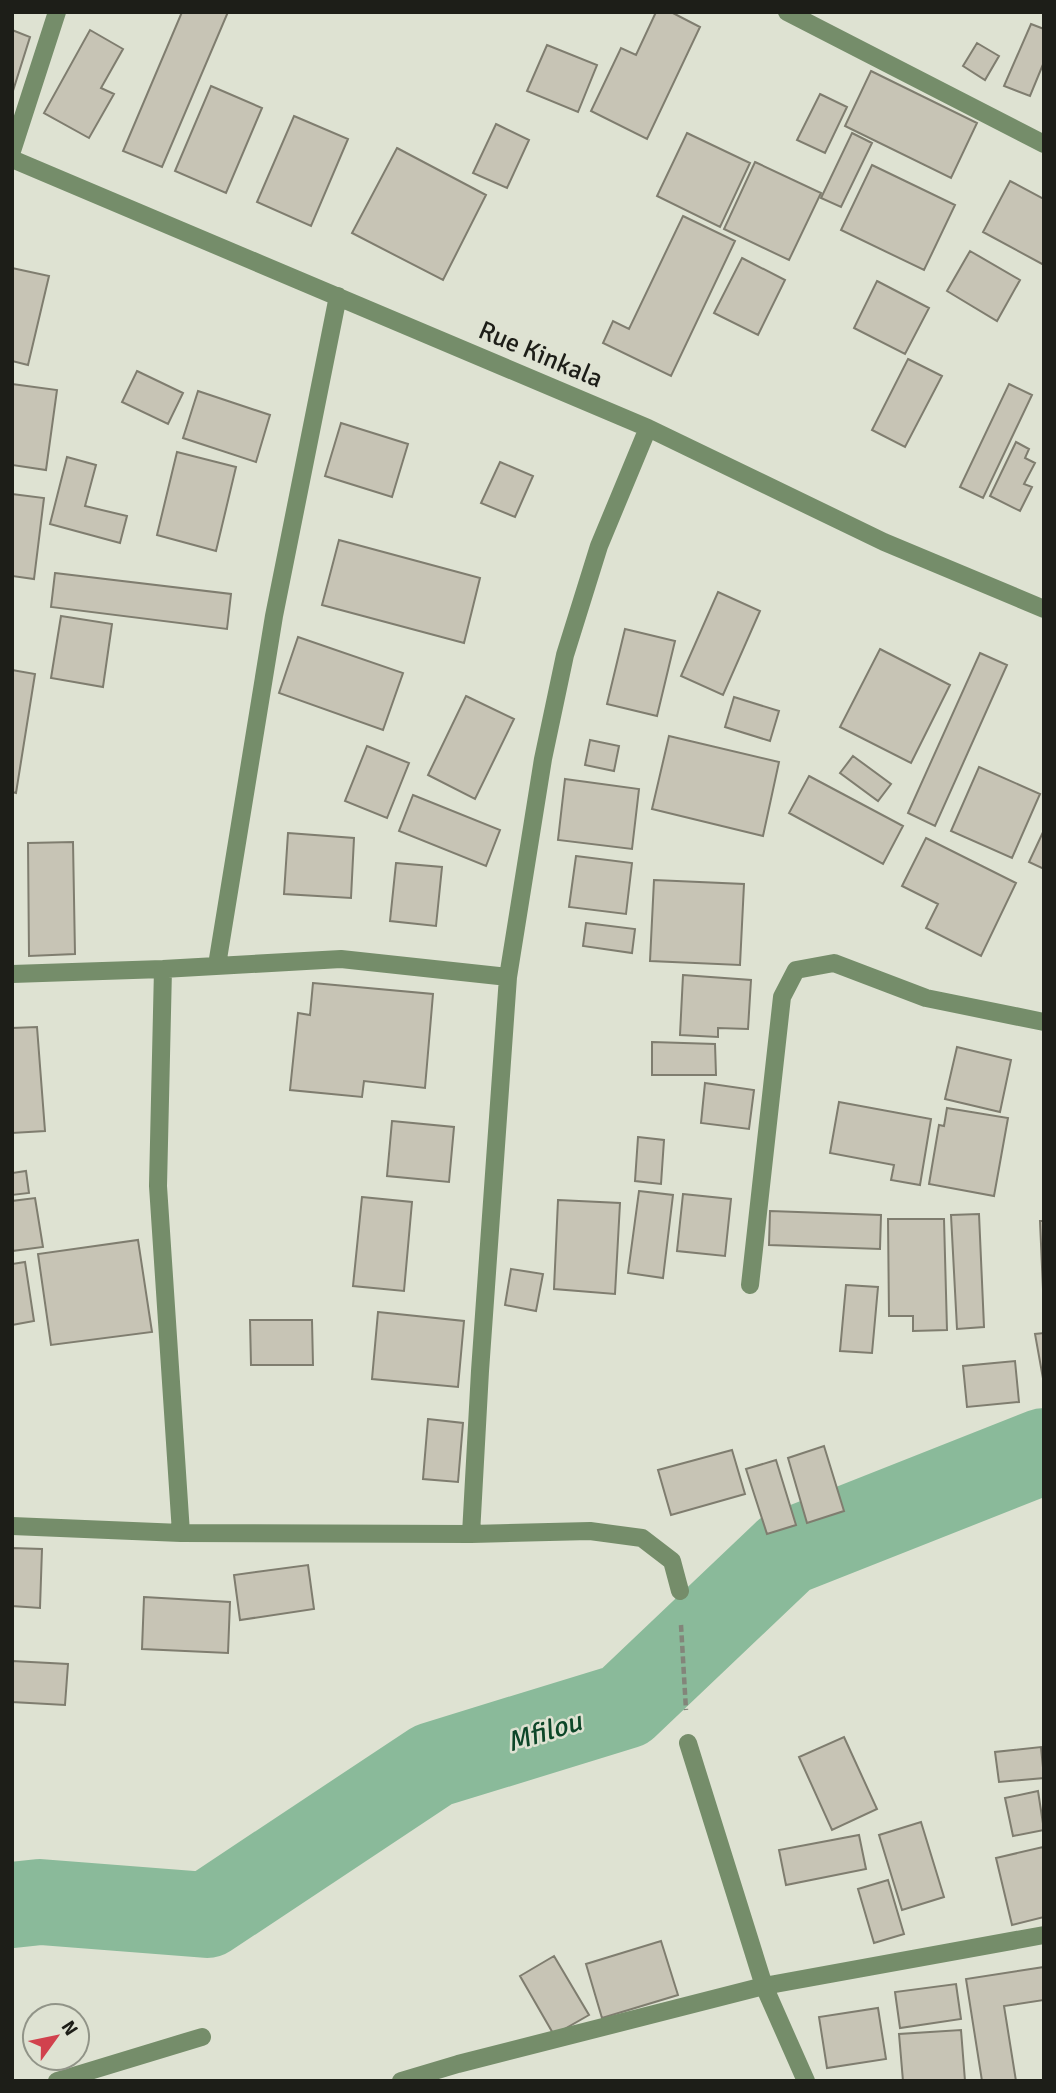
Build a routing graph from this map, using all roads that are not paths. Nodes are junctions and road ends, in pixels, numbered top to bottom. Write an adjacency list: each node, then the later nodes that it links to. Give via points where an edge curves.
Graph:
1 (57, 12): 4 (street)
2 (787, 12): 3 (street)
3 (1044, 144)
4 (12, 151)
5 (12, 159): 6 (street, Rue Kinkala)
6 (338, 296): 7 (street, Rue Kinkala); 9 (street, via 274,616)
7 (648, 428): 8 (street, Rue Kinkala, via 884,541); 12 (street, via 599,546 565,655 543,759)
8 (1044, 609)
9 (217, 965): 10 (street); 12 (street, via 341,959)
10 (163, 969): 11 (street); 16 (street, via 158,1186)
11 (12, 974)
12 (508, 977): 17 (street)
13 (1044, 1022): 14 (street, via 926,998 834,963 796,970 782,997)
14 (750, 1285)
15 (12, 1526): 16 (street)
16 (181, 1533): 17 (street)
17 (471, 1534): 18 (street, via 590,1531 642,1538 671,1561)
18 (680, 1591)
19 (688, 1743): 21 (street)
20 (1044, 1935): 21 (street)
21 (764, 1986): 24 (street); 25 (street)
22 (202, 2037): 23 (street)
23 (57, 2081)
24 (401, 2081)
25 (806, 2081)

